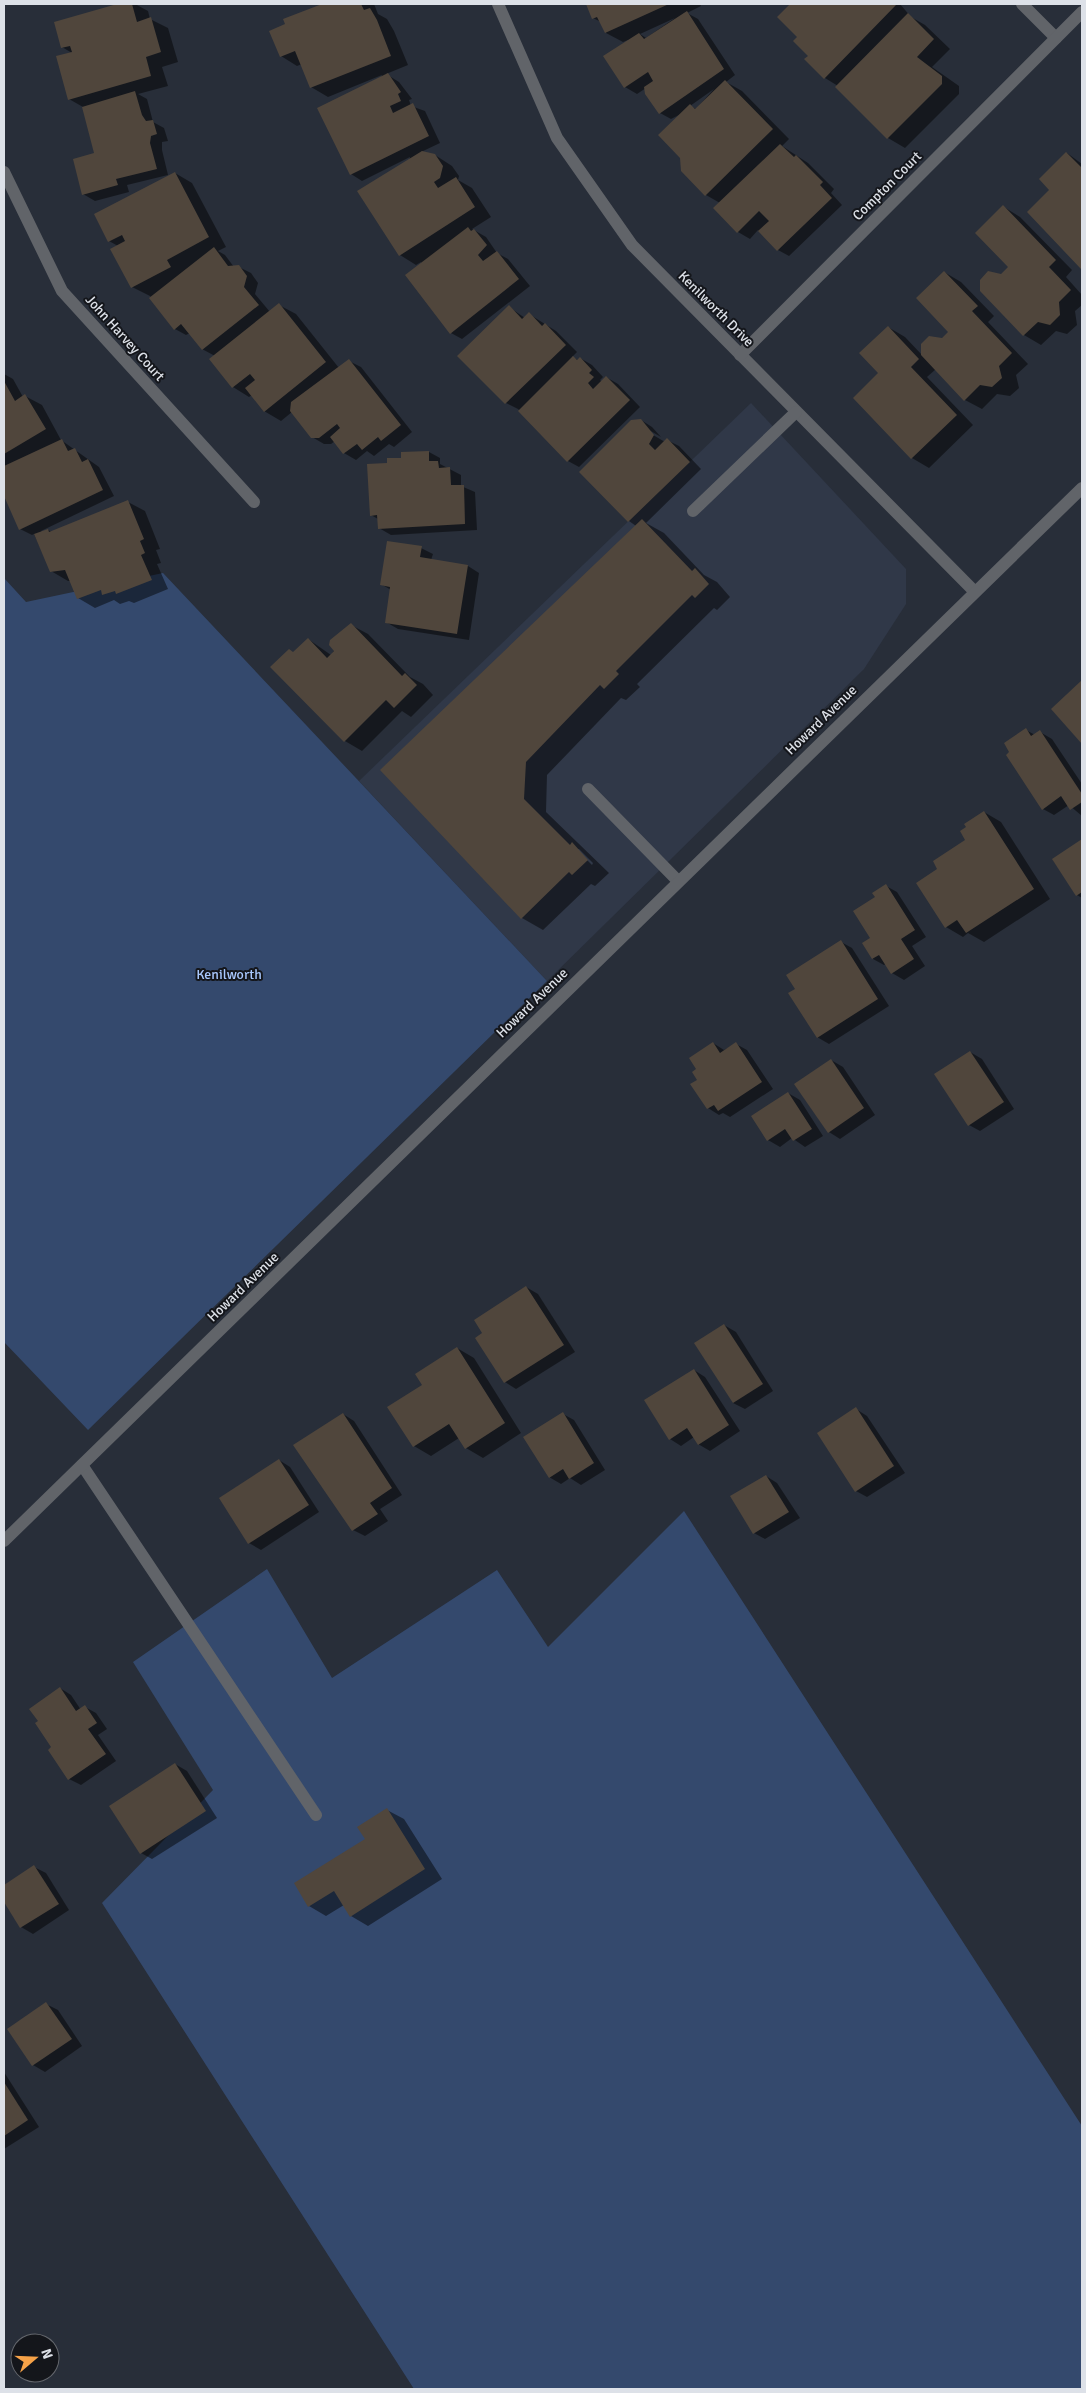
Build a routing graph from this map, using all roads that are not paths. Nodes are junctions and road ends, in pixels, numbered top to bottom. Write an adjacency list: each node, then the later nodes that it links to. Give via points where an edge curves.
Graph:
1 (498, 4): 6 (street, Kenilworth Drive, via 562,145 632,245)
2 (1022, 4): 4 (street)
3 (1082, 12): 4 (street, Compton Court)
4 (1056, 38): 6 (street, Compton Court)
5 (4, 172): 9 (street, John Harvey Court, via 62,291)
6 (740, 355): 7 (street, Kenilworth Drive)
7 (796, 412): 10 (street); 11 (street, Kenilworth Drive)
8 (1082, 488): 11 (street, Howard Avenue)
9 (254, 502)
10 (693, 511)
11 (974, 591): 13 (street, Howard Avenue)
12 (588, 788): 13 (street)
13 (678, 881): 14 (street, Howard Avenue)
14 (82, 1465): 15 (street, Howard Avenue); 16 (street)
15 (4, 1541)
16 (316, 1815)

